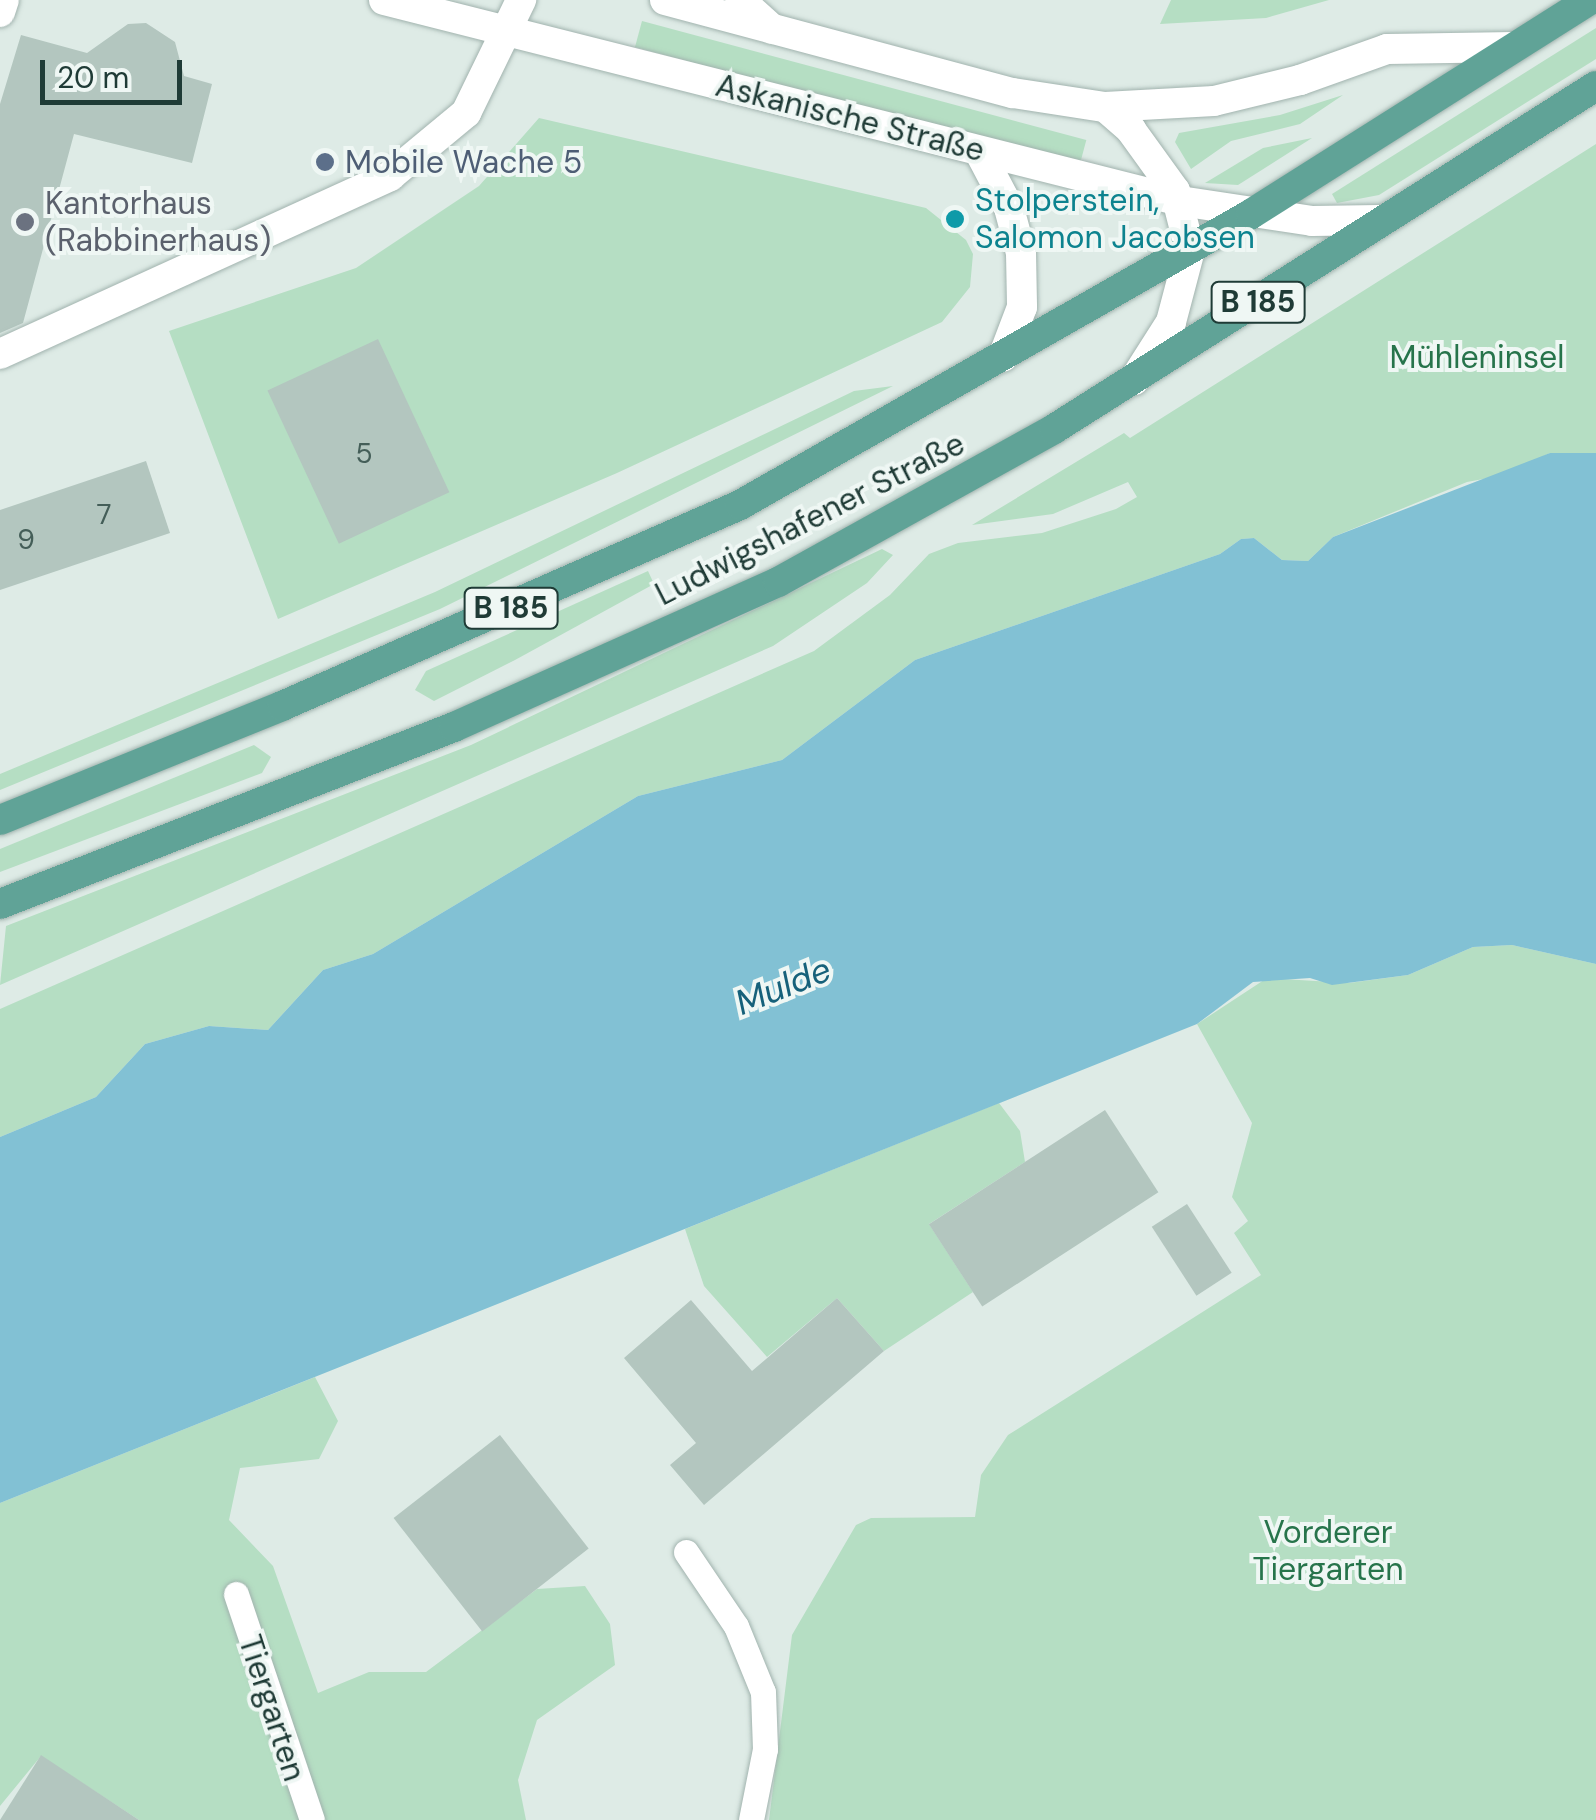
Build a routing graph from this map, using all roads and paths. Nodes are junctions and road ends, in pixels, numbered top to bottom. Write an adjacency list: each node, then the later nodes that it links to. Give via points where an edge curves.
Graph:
1 (4, 0): 7 (main road)
2 (384, 0): 9 (main road, Askanische Straße)
3 (522, 0): 9 (main road)
4 (665, 0): 8 (main road, Askanische Straße)
5 (740, 0): 8 (main road)
6 (1590, 0): 10 (main road, Ludwigshafener Straße / B 185)
7 (0, 12)
8 (772, 29): 12 (main road, Askanische Straße, via 1013,93)
9 (509, 31): 13 (main road, Askanische Straße); 18 (main road, via 466,113 390,176)
10 (1514, 47): 12 (main road, Askanische Straße, via 1387,49 1300,80 1214,100); 15 (main road, Ludwigshafener Straße / B 185)
11 (1596, 86): 16 (main road, Ludwigshafener Straße / B 185)
12 (1105, 107): 14 (main road, via 1150,152)
13 (979, 151): 14 (main road, Askanische Straße); 19 (main road, via 1009,208 1021,254 1022,307)
14 (1180, 200): 15 (main road, Askanische Straße); 17 (main road)
15 (1251, 214): 16 (main road, Askanische Straße); 17 (main road, Ludwigshafener Straße / B 185)
16 (1378, 220): 20 (main road, Ludwigshafener Straße / B 185)
17 (1190, 250): 19 (main road, Ludwigshafener Straße / B 185); 20 (main road, via 1170,322)
18 (0, 354)
19 (1003, 358): 21 (main road, Ludwigshafener Straße / B 185, via 740,505 282,706)
20 (1134, 380): 22 (main road, Ludwigshafener Straße / B 185, via 940,497 778,582 454,727)
21 (0, 820)
22 (0, 904)
23 (686, 1552): 26 (lane, via 736,1626 763,1692 764,1748)
24 (236, 1594): 25 (lane, Tiergarten)
25 (312, 1820)
26 (751, 1820)

